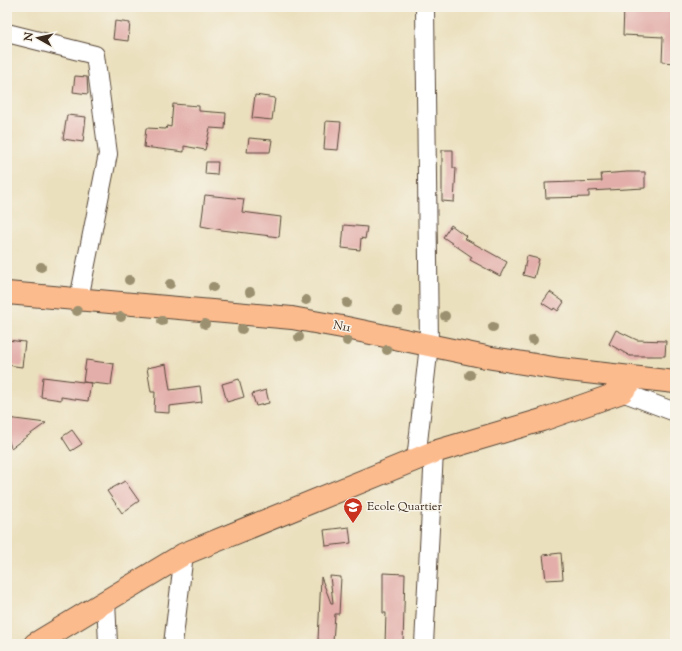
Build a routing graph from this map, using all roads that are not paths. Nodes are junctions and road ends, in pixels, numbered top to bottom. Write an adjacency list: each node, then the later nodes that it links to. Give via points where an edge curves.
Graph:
1 (425, 7): 5 (street)
2 (7, 33): 4 (street, via 95,55 108,154)
3 (7, 293): 4 (main road, N11)
4 (79, 299): 5 (main road, N11, via 292,318)
5 (429, 346): 7 (main road, N11); 9 (street)
6 (675, 382): 7 (main road, N11)
7 (628, 385): 8 (street); 9 (main road, via 542,420)
8 (675, 412)
9 (425, 456): 10 (main road); 15 (street)
10 (184, 554): 11 (main road); 14 (street)
11 (106, 601): 12 (main road); 13 (street)
12 (35, 644)
13 (108, 644)
14 (173, 644)
15 (424, 644)

